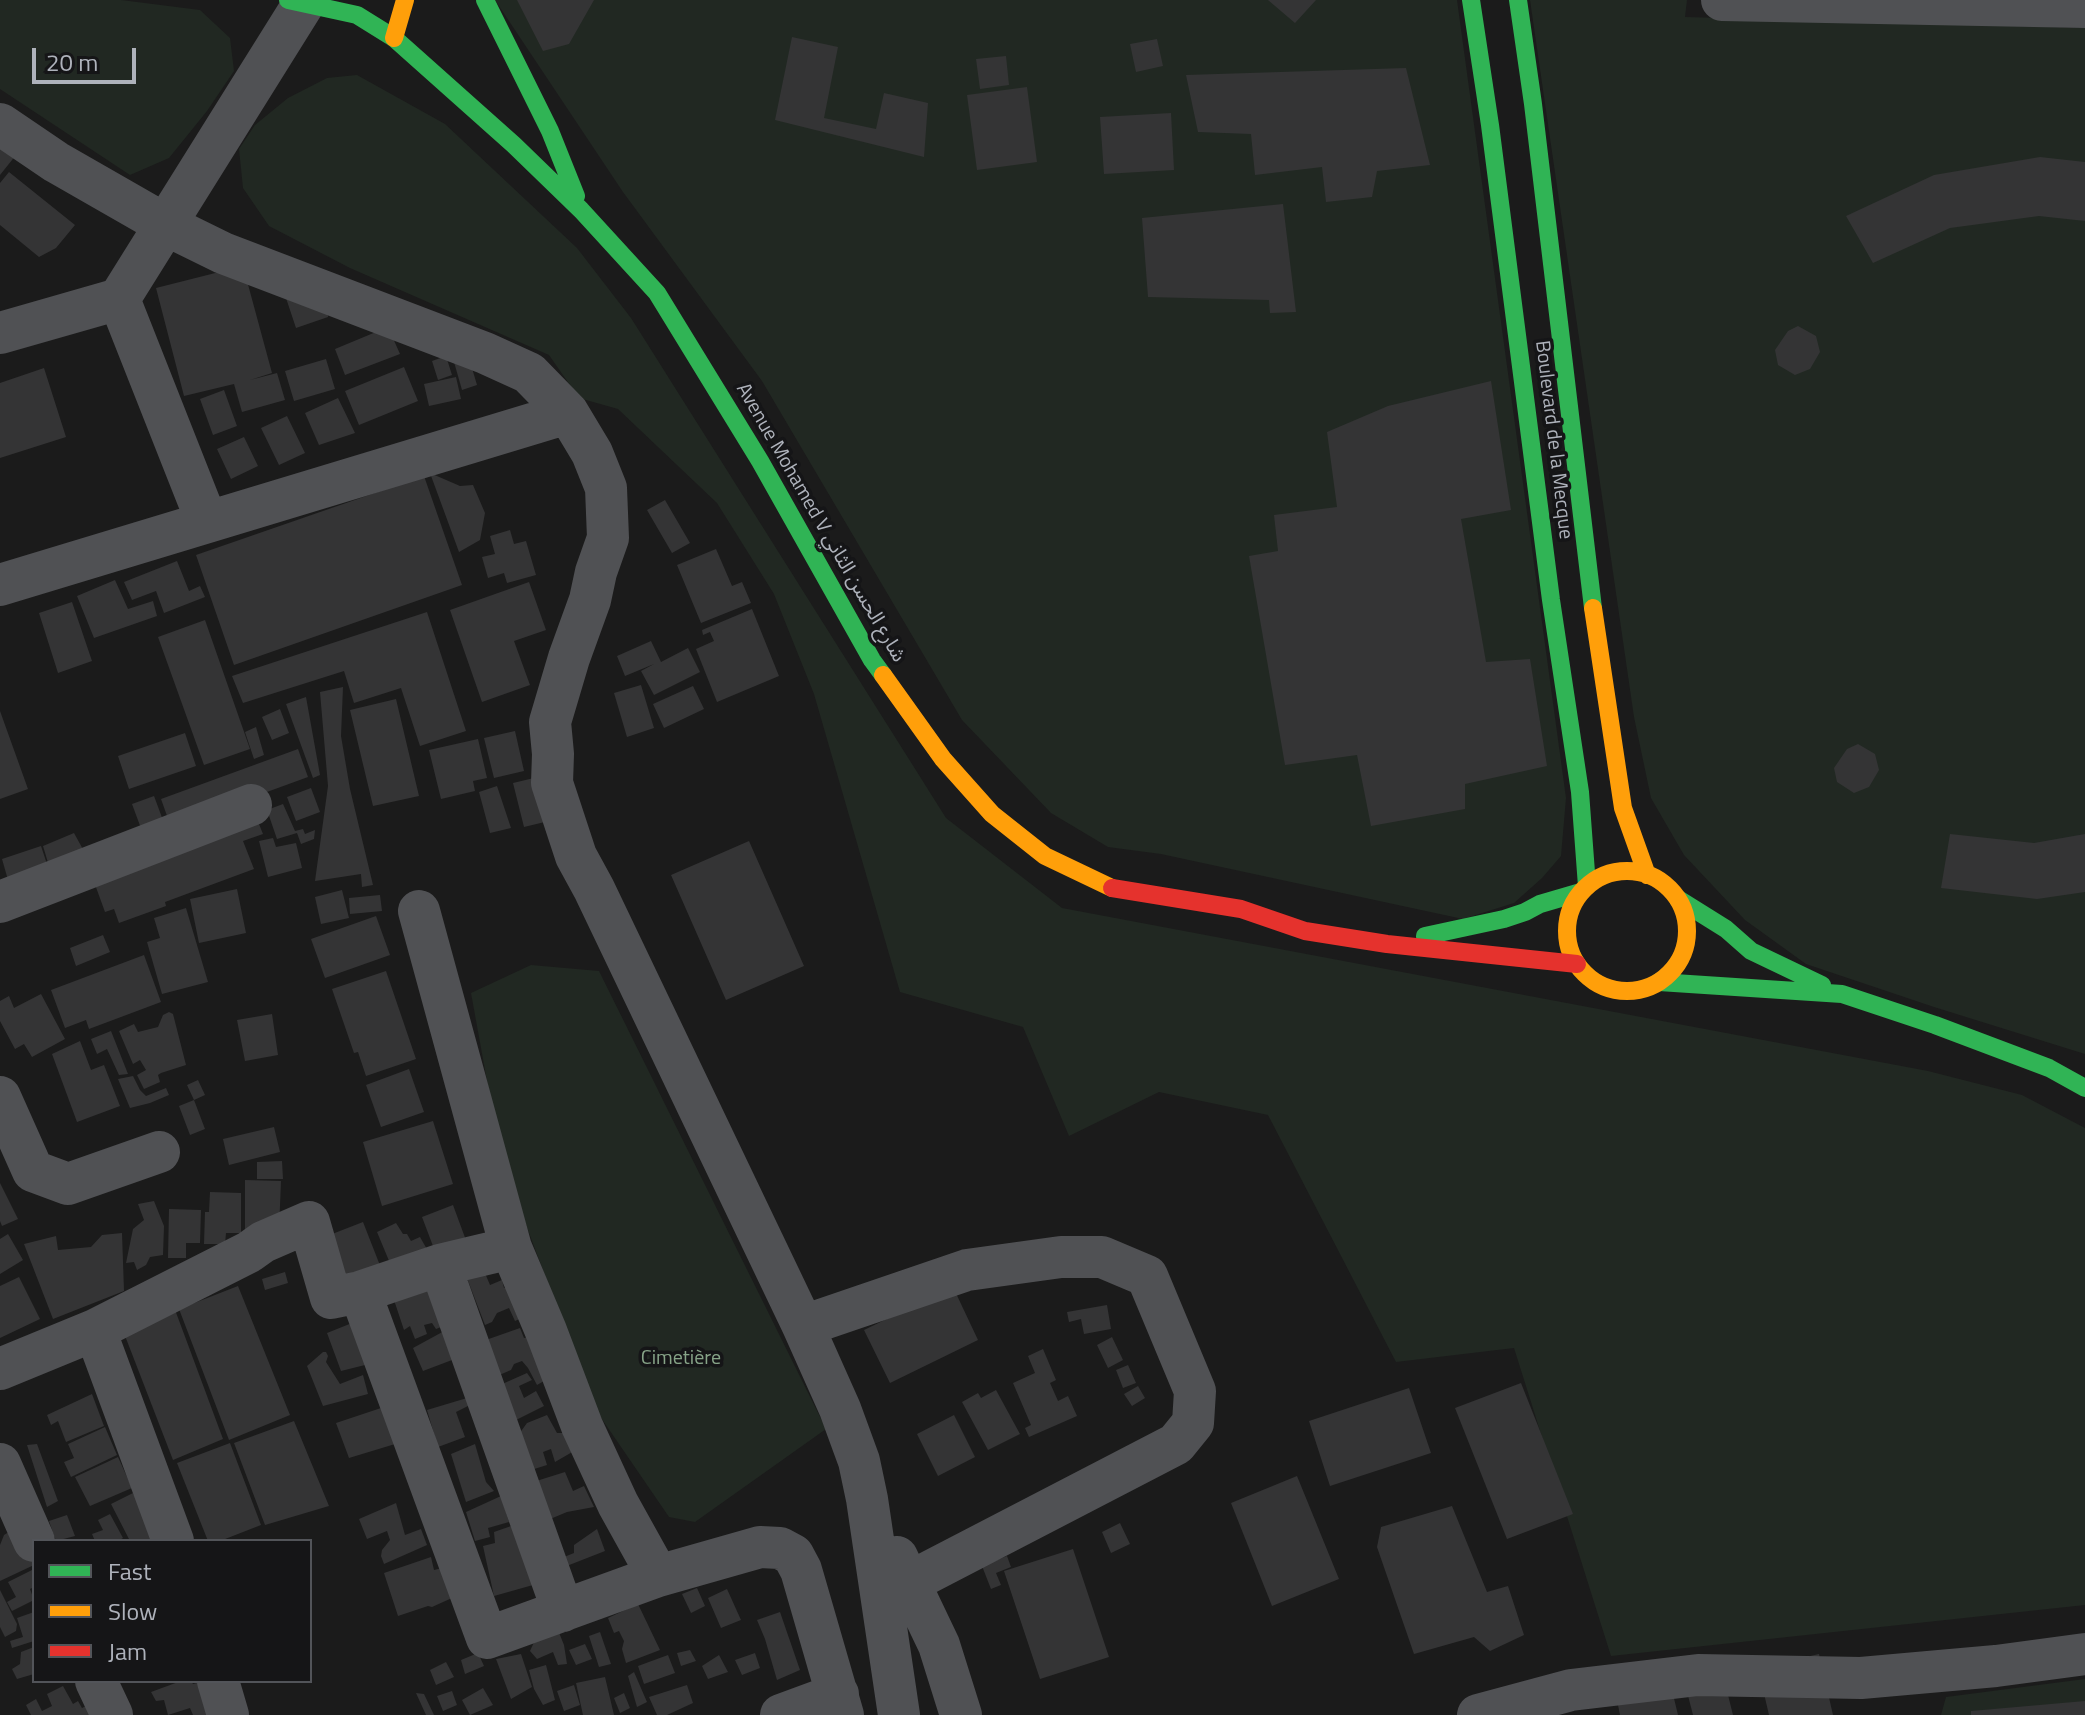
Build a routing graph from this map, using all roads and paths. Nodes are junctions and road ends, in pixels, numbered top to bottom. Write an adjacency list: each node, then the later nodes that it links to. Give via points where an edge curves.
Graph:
1 (405, 0): 10 (main road)
2 (485, 0): 12 (main road, via 550,131)
3 (1471, 0): 19 (main road, Boulevard de la Mecque)
4 (1518, 0): 19 (main road, Boulevard de la Mecque, via 1535,119)
5 (1725, 1): 7 (street)
6 (296, 2): 9 (main road, Avenue Mohamed V شارع الحسن الثاني); 13 (street)
7 (2044, 3): 8 (street)
8 (2085, 7)
9 (359, 8): 10 (main road, Avenue Mohamed V شارع الحسن الثاني)
10 (394, 38): 12 (main road, Avenue Mohamed V شارع الحسن الثاني)
11 (0, 124): 13 (street)
12 (581, 210): 26 (main road, Avenue Mohamed V شارع الحسن الثاني, via 657,293 872,660 943,759 992,814 1045,856 1112,888 1241,909 1305,931)
13 (166, 225): 14 (street); 16 (street, via 223,253 529,373)
14 (119, 299): 15 (street); 17 (street)
15 (0, 333)
16 (568, 413): 17 (street); 36 (street, via 606,488 608,538 550,722 552,783 576,856)
17 (207, 522): 18 (street)
18 (0, 585)
19 (1571, 597): 21 (main road, Boulevard de la Mecque, via 1623,808); 22 (main road, Boulevard de la Mecque)
20 (251, 805): 24 (street)
21 (1647, 875): 22 (main road, via 1605,875); 23 (main road)
22 (1584, 889): 26 (main road, via 1504,919); 27 (main road, via 1567,927)
23 (1678, 899): 28 (main road, via 1687,935 1683,954); 29 (main road, via 1751,951)
24 (0, 902)
25 (419, 911): 33 (street)
26 (1387, 944): 27 (main road, Avenue Mohamed V شارع الحسن الثاني)
27 (1577, 964): 28 (main road, via 1605,988 1623,992)
28 (1659, 982): 29 (main road)
29 (1842, 994): 30 (main road, via 2049,1068)
30 (2085, 1088)
31 (0, 1097): 32 (street, via 33,1171 68,1184)
32 (159, 1152)
33 (511, 1248): 34 (street); 43 (street, via 582,1426)
34 (440, 1265): 35 (street); 45 (street)
35 (360, 1292): 37 (street, via 331,1298 309,1222); 45 (street, via 487,1638)
36 (803, 1326): 40 (street, via 845,1422); 44 (street, via 967,1270 1102,1257 1147,1276 1195,1391 1193,1423 1176,1444)
37 (95, 1330): 38 (street); 42 (street)
38 (0, 1369)
39 (0, 1464): 41 (street)
40 (867, 1499): 44 (street); 55 (street)
41 (33, 1539)
42 (172, 1539)
43 (658, 1576): 45 (street); 51 (street, via 760,1547 793,1555)
44 (910, 1582): 56 (street, via 939,1645)
45 (563, 1611)
46 (2085, 1654): 49 (street, via 1996,1666)
47 (97, 1683): 52 (street)
48 (219, 1683): 53 (street)
49 (1860, 1696): 50 (street, via 1698,1675)
50 (1577, 1703): 57 (street)
51 (840, 1704): 54 (street)
52 (112, 1715)
53 (228, 1715)
54 (781, 1715)
55 (899, 1715)
56 (961, 1715)
57 (1478, 1715)

